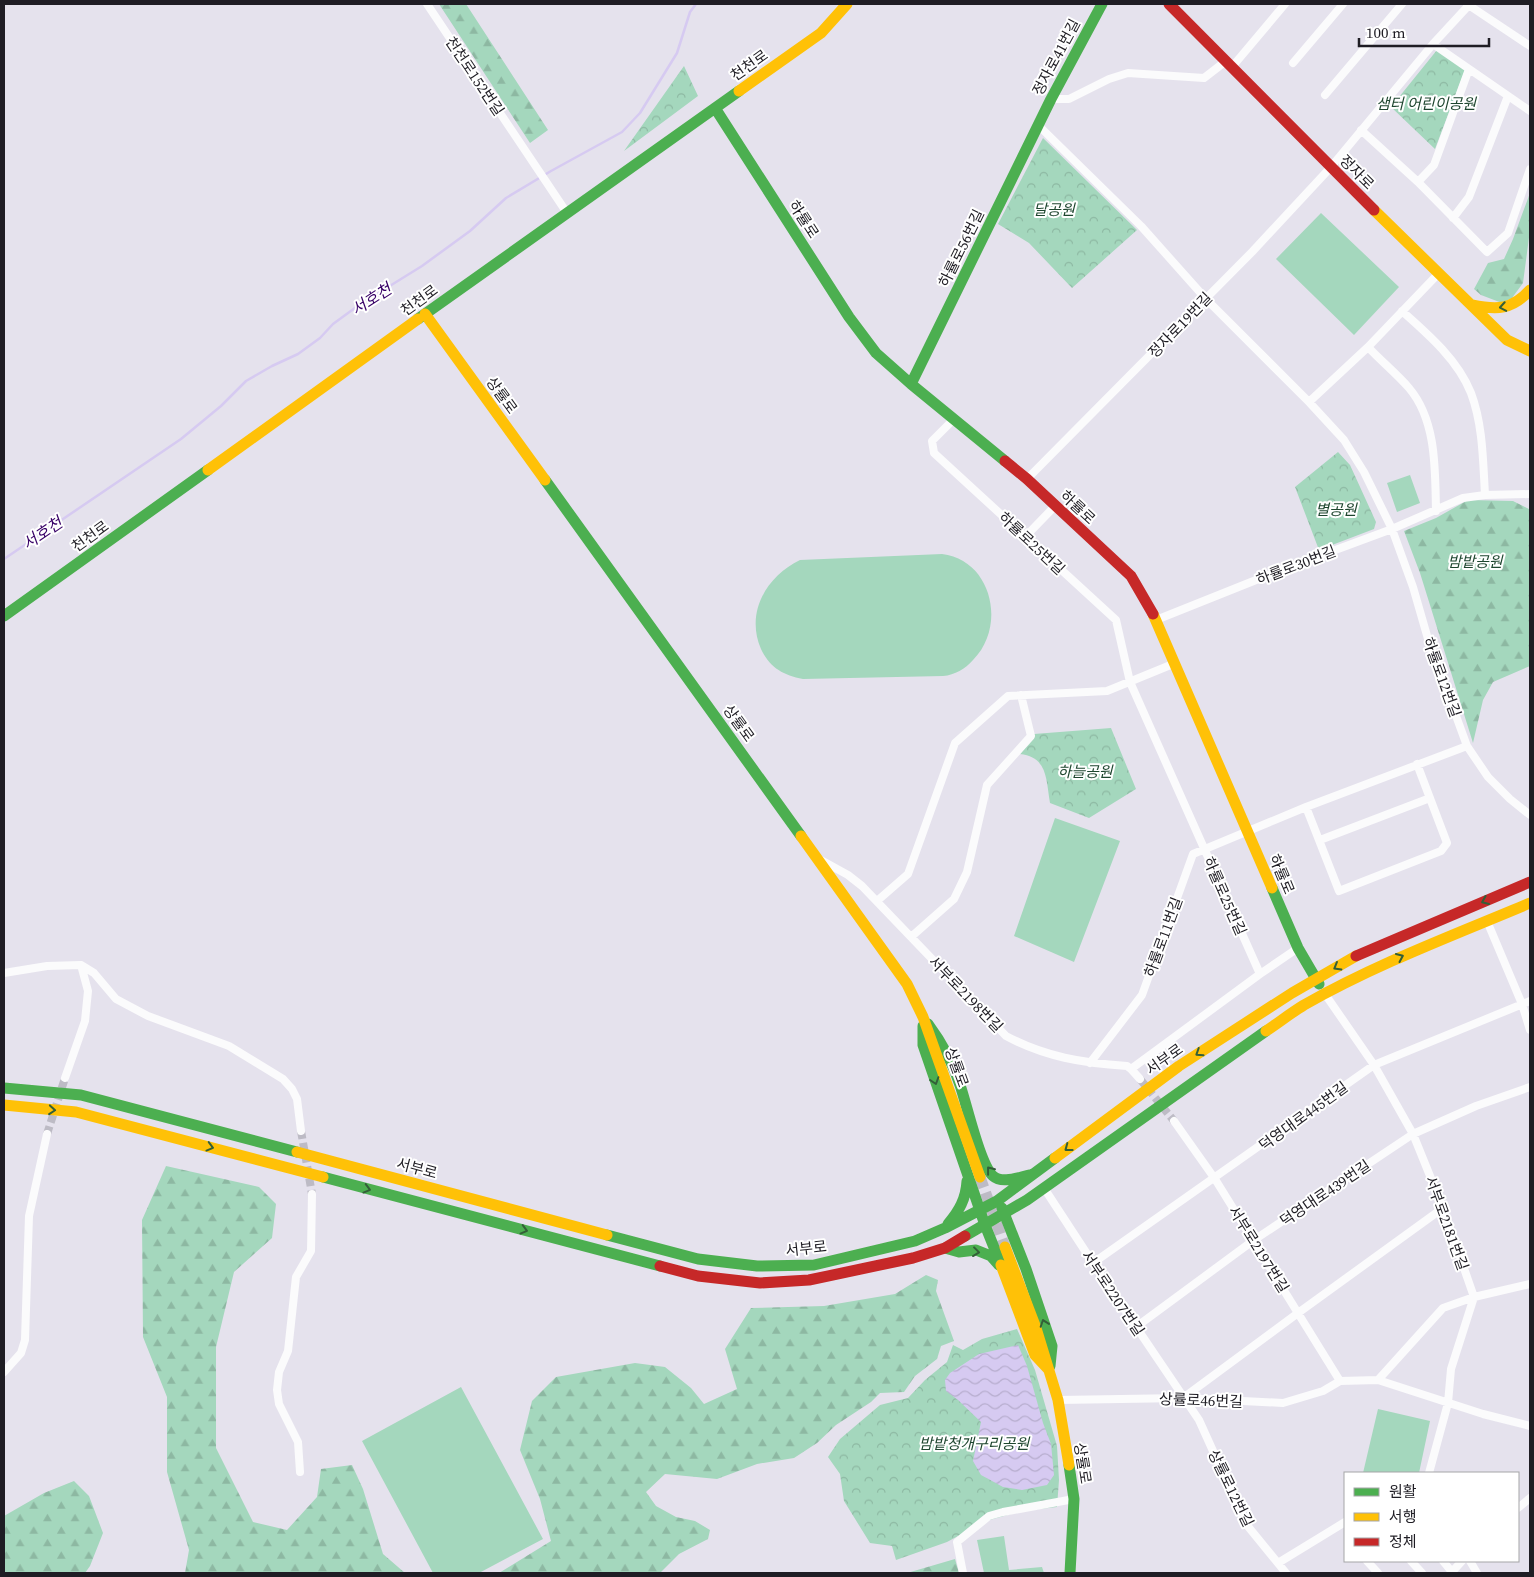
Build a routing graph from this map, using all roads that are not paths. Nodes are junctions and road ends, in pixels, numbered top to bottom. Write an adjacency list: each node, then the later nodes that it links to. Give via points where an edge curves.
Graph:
1 (427, 4): 24 (street, 천천로152번길)
2 (847, 4): 17 (street, 천천로, via 821,34)
3 (1102, 4): 16 (street, 정자로41번길)
4 (1170, 4): 12 (street, 정자로)
5 (1286, 4): 12 (street)
6 (1343, 4): 11 (street)
7 (1402, 4): 14 (street)
8 (1468, 5): 9 (street, 정자로19번길); 10 (street)
9 (1433, 44): 13 (street); 20 (street, 정자로19번길)
10 (1530, 46)
11 (1293, 63)
12 (1229, 64): 16 (street, via 1204,78 1128,73 1070,99); 21 (street, 정자로)
13 (1468, 69): 15 (street); 23 (street, via 1434,164)
14 (1325, 95)
15 (1508, 96): 18 (street); 25 (street, via 1469,197)
16 (1050, 99): 19 (street, 정자로41번길)
17 (715, 108): 24 (street, 천천로); 35 (street, 하률로, via 849,317 876,354)
18 (1530, 111)
19 (1038, 126): 28 (street, 하률로12번길, via 1141,226); 35 (street, 하률로56번길)
20 (1361, 130): 21 (street, 정자로19번길); 23 (street)
21 (1331, 167): 26 (street, 정자로); 28 (street, 정자로19번길)
22 (1530, 169): 25 (street, via 1508,233 1487,252)
23 (1418, 182): 25 (street)
24 (567, 213): 31 (street, 천천로)
25 (1453, 218)
26 (1438, 274): 29 (street, 정자로); 30 (street)
27 (1530, 290): 29 (street, one-way to 29, via 1523,299 1506,309)
28 (1206, 299): 36 (street, 하률로12번길); 38 (street, 정자로19번길)
29 (1470, 305): 33 (street, 정자로, via 1507,340)
30 (1402, 311): 32 (street); 40 (street, via 1448,357 1471,393 1480,428)
31 (425, 314): 45 (street, 천천로); 58 (street, 상률로)
32 (1368, 347): 36 (street); 42 (street, via 1410,389 1427,418 1435,474)
33 (1530, 351): 34 (street)
34 (1530, 357)
35 (911, 384): 37 (street, 하률로)
36 (1309, 402): 43 (street, 하률로12번길, via 1344,440)
37 (954, 419): 38 (street, 하률로); 44 (street, 하률로25번길, via 932,441 934,453)
38 (1027, 480): 41 (street, 하률로)
39 (1530, 494): 40 (street, 하률로30번길)
40 (1485, 495): 42 (street, 하률로30번길, via 1463,498)
41 (1055, 506): 44 (street); 46 (street, 하률로, via 1131,576)
42 (1436, 511): 43 (street, 하률로30번길)
43 (1392, 529): 46 (street, 하률로30번길); 50 (street, 하률로12번길)
44 (1025, 537): 48 (street, 하률로25번길, via 1116,620)
45 (4, 616)
46 (1156, 620): 47 (street, 하률로)
47 (1173, 664): 48 (street); 55 (street, 하률로)
48 (1130, 682): 49 (street, via 1107,691); 57 (street, 하률로25번길)
49 (1021, 695): 60 (street, via 1008,696 955,743 908,874); 63 (street, via 1030,736 987,785 968,872 954,899)
50 (1467, 746): 51 (street); 54 (street, 하률로12번길, via 1488,777)
51 (1417, 764): 52 (street); 53 (street)
52 (1430, 798): 56 (street); 56 (street, via 1446,843 1441,852 1340,891)
53 (1306, 807): 55 (street); 56 (street)
54 (1530, 815)
55 (1247, 830): 57 (street, 하률로11번길); 64 (street, 하률로)
56 (1320, 840)
57 (1204, 849): 67 (street, 하률로25번길); 74 (street, 하률로11번길, via 1193,854 1142,994)
58 (818, 858): 60 (street, 서부로2198번길, via 848,875); 72 (street, 상률로, via 907,984)
59 (1530, 882): 68 (street, 서부로, one-way to 68, via 1363,952)
60 (876, 901): 63 (street, 서부로2198번길)
61 (1530, 903): 62 (street, 서부로)
62 (1487, 920): 69 (street, 서부로, one-way to 62); 71 (street)
63 (911, 937): 74 (street, 서부로2198번길, via 1006,1036 1048,1054)
64 (1298, 948): 67 (street); 68 (street, 하률로)
65 (81, 966): 66 (street, via 47,966); 77 (street, via 88,991 85,1021); 83 (street, via 94,973 116,999 148,1016 229,1046 283,1079 297,1099)
66 (4, 973)
67 (1260, 974): 76 (street)
68 (1316, 979): 69 (street, 하률로); 86 (street, 서부로, one-way to 86, via 1179,1066)
69 (1325, 994): 75 (street, 서부로2181번길); 90 (street, 서부로, via 1302,1006)
70 (1530, 1001): 71 (street, 덕영대로445번길)
71 (1522, 1004): 73 (street); 75 (street, 덕영대로445번길)
72 (923, 1017): 86 (street, one-way to 72, via 1005,1180 992,1176 960,1084 940,1038); 87 (street, one-way to 87, via 923,1045); 88 (street, 상률로)
73 (1530, 1030)
74 (1090, 1063): 76 (street, 서부로2198번길)
75 (1374, 1066): 85 (street, 서부로2181번길); 89 (street, 덕영대로445번길)
76 (1131, 1069): 78 (street)
77 (65, 1078)
78 (1140, 1080)
79 (1530, 1087): 85 (street, 덕영대로439번길)
80 (4, 1088): 97 (street, 서부로, via 82,1095 698,1259 757,1266 814,1265 915,1241)
81 (4, 1105): 100 (street, 서부로, one-way to 100, via 76,1112 698,1276 760,1283 809,1280 914,1258)
82 (1174, 1121): 89 (street, 서부로2197번길)
83 (301, 1131)
84 (47, 1134): 108 (street, via 29,1216 25,1340 21,1353)
85 (1413, 1134): 93 (street, 서부로2181번길); 98 (street, 덕영대로439번길)
86 (1034, 1174): 92 (street, 서부로)
87 (968, 1176): 94 (street); 97 (street, via 967,1195)
88 (980, 1177)
89 (1215, 1179): 98 (street, 서부로2197번길); 101 (street, 덕영대로445번길)
90 (1044, 1188): 95 (street, 서부로); 101 (street, 서부로2207번길)
91 (312, 1194): 115 (street, via 311,1251 296,1277 288,1351 279,1372 277,1390 279,1404 298,1442)
92 (997, 1200): 94 (street, 서부로); 95 (street)
93 (1443, 1208): 104 (street, 서부로2181번길); 105 (street)
94 (980, 1210): 96 (street); 97 (street, 서부로)
95 (1005, 1214): 96 (street, 서부로); 107 (street, one-way to 95, via 1052,1346)
96 (985, 1225): 100 (street, 서부로); 102 (street)
97 (945, 1228)
98 (1254, 1240): 105 (street, 서부로2197번길); 106 (street, 덕영대로439번길)
99 (1005, 1247): 107 (street, 상률로)
100 (944, 1248): 102 (street, one-way to 102, via 959,1252 976,1250 991,1256)
101 (1093, 1263): 106 (street, 서부로2207번길)
102 (1002, 1268): 107 (street, via 1035,1355)
103 (1530, 1284): 104 (street)
104 (1474, 1297): 110 (street, via 1443,1308); 113 (street, via 1451,1369)
105 (1298, 1313): 109 (street, 서부로2197번길); 111 (street)
106 (1136, 1326): 111 (street, 서부로2207번길)
107 (1050, 1370): 112 (street, 상률로)
108 (4, 1372)
109 (1340, 1380): 110 (street); 111 (street, 상률로46번길, via 1323,1391 1283,1403)
110 (1378, 1380): 113 (street)
111 (1183, 1398): 112 (street, 상률로46번길); 126 (street, 상률로12번길, via 1199,1420 1246,1524)
112 (1058, 1400): 118 (street, 상률로)
113 (1448, 1402): 114 (street); 116 (street)
114 (1530, 1426)
115 (300, 1472)
116 (1429, 1472)
117 (1530, 1498): 119 (street)
118 (1074, 1499): 127 (street, via 989,1516 957,1542); 128 (street, 상률로)
119 (1519, 1507)
120 (1344, 1523): 126 (street)
121 (1368, 1562): 130 (street)
122 (1413, 1562): 131 (street)
123 (1444, 1562): 132 (street)
124 (1461, 1562): 132 (street)
125 (1471, 1562): 133 (street)
126 (1278, 1563): 129 (street, 상률로12번길)
127 (963, 1573)
128 (1070, 1573)
129 (1286, 1573)
130 (1378, 1573)
131 (1422, 1573)
132 (1452, 1573)
133 (1477, 1573)

